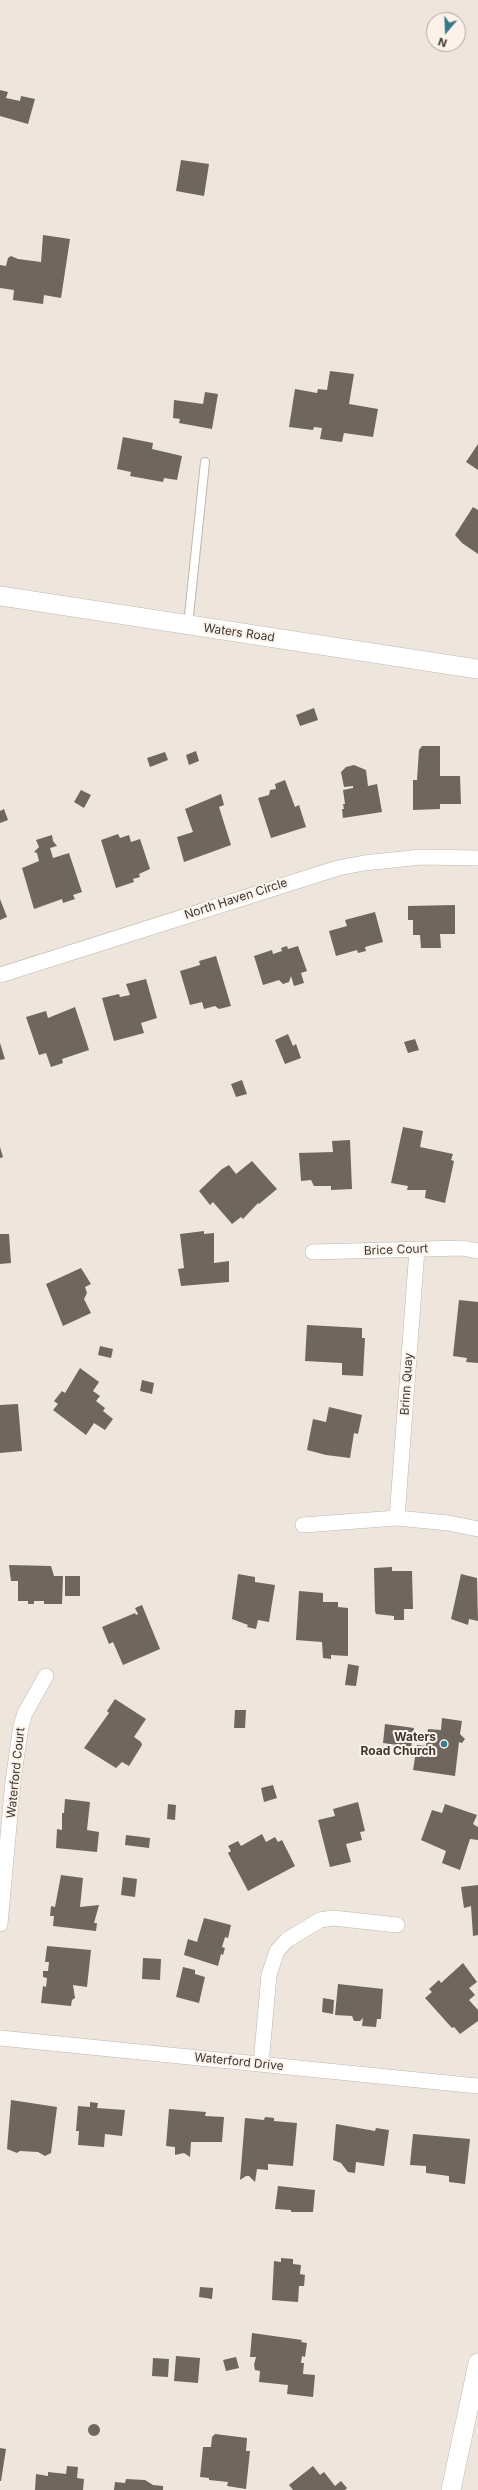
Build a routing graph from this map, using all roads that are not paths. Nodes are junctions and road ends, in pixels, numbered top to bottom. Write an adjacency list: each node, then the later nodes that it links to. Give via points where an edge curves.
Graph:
1 (206, 462): 3 (lane)
2 (0, 596): 3 (street, Waters Road)
3 (188, 626): 4 (street, Waters Road)
4 (478, 669)
5 (478, 858): 6 (street, North Haven Circle, via 421,857 364,862 338,868)
6 (0, 975)
7 (417, 1249): 8 (street, Brice Court); 9 (street, Brice Court, via 462,1248); 10 (street, Brinn Quay)
8 (313, 1252)
9 (478, 1252)
10 (397, 1518): 11 (street); 12 (street)
11 (302, 1525)
12 (478, 1529)
13 (46, 1676): 14 (street, Waterford Court, via 25,1712 21,1726)
14 (0, 1924)
15 (397, 1926): 17 (street, via 333,1918 320,1920 286,1940 278,1951 269,1975)
16 (0, 2038): 17 (street, Waterford Drive)
17 (261, 2064): 18 (street, Waterford Drive)
18 (478, 2086)
19 (478, 2363): 20 (street)
20 (451, 2490)

